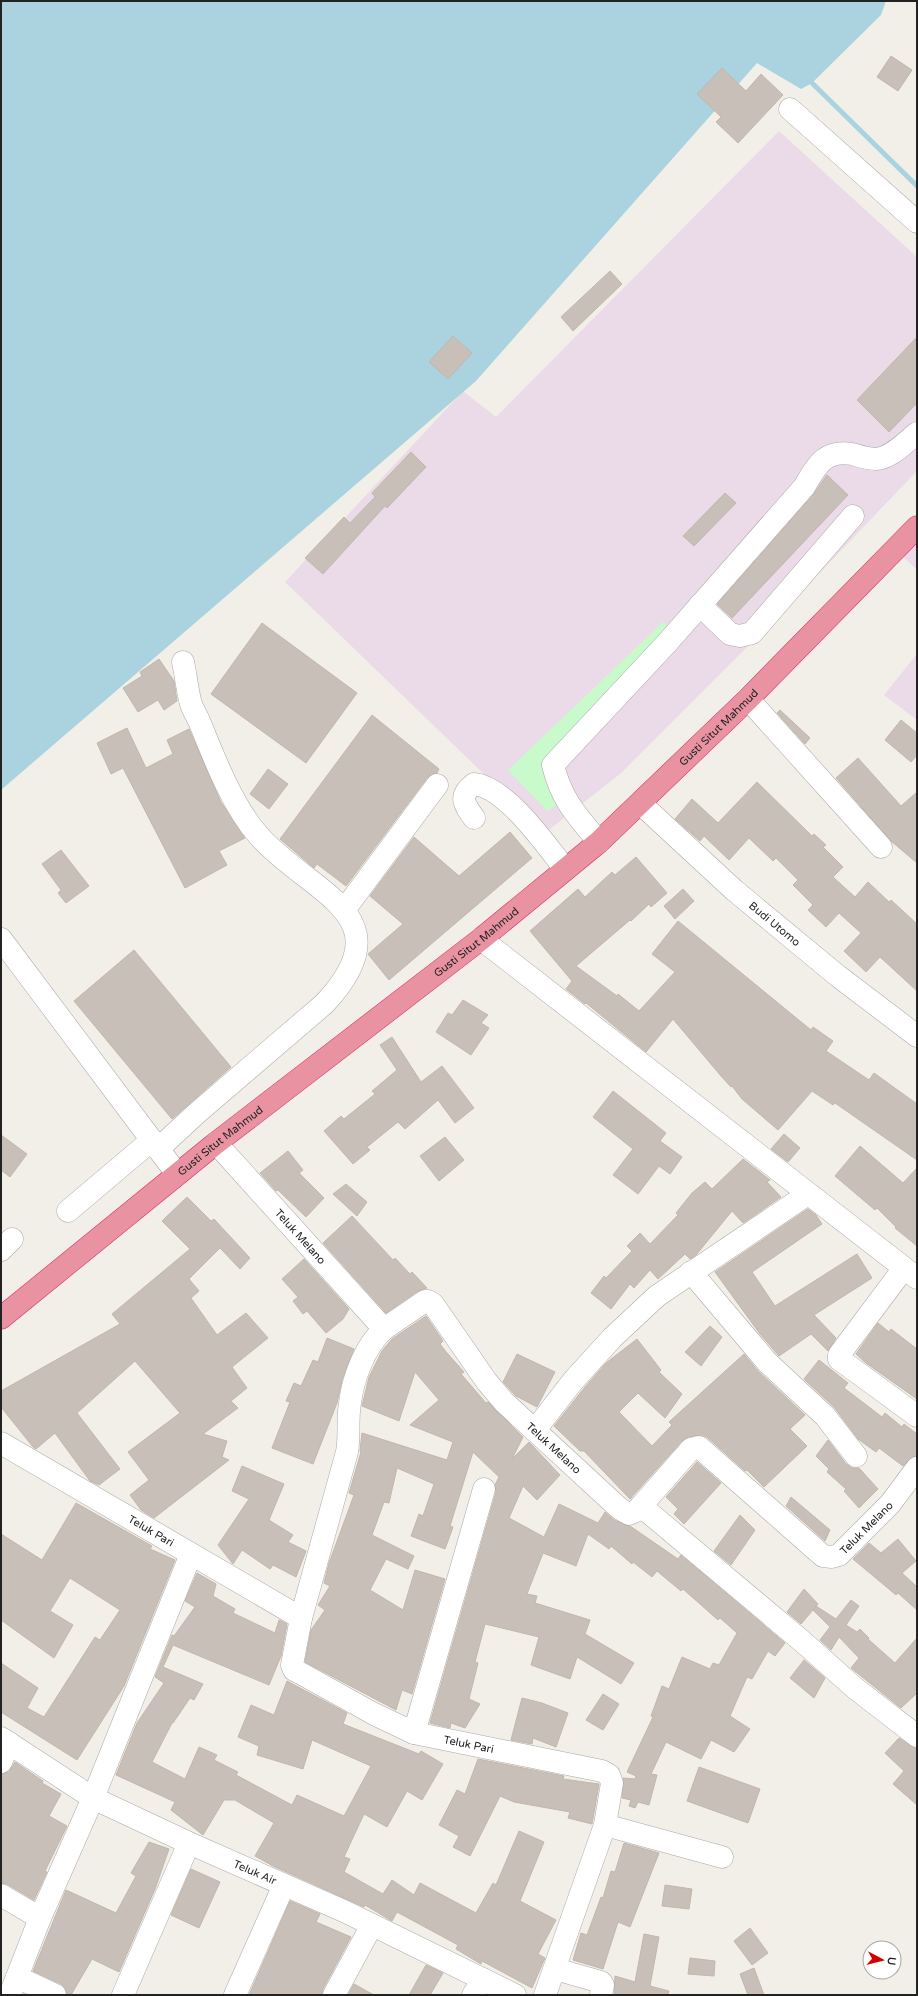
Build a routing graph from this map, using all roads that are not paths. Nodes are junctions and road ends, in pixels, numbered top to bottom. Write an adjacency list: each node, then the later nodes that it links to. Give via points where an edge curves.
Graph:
1 (790, 109): 2 (street)
2 (917, 222)
3 (917, 433): 6 (street, via 888,455 877,459 844,453 829,454 816,467 804,487)
4 (853, 516): 6 (street, via 752,633 740,636 730,634)
5 (917, 527): 8 (highway, Gusti Situt Mahmud)
6 (700, 605): 12 (street, via 553,765 557,783 566,802)
7 (183, 662): 15 (street, via 191,704 212,753 246,818 259,836)
8 (748, 699): 10 (highway, Gusti Situt Mahmud); 13 (street)
9 (437, 786): 15 (street)
10 (640, 803): 12 (highway, Gusti Situt Mahmud); 18 (street, Budi Utomo, via 734,890 838,976)
11 (474, 818): 14 (street, via 463,800 464,796 474,784 484,785 499,795 526,822)
12 (599, 842): 14 (highway, Gusti Situt Mahmud)
13 (881, 847)
14 (565, 870): 17 (highway, Gusti Situt Mahmud)
15 (345, 909): 20 (street, via 353,926 357,954 338,990 298,1028)
16 (1, 939): 20 (street)
17 (480, 939): 19 (highway, Gusti Situt Mahmud); 22 (street)
18 (917, 1036)
19 (216, 1143): 21 (highway, Gusti Situt Mahmud); 27 (street, Teluk Melano)
20 (155, 1145): 21 (street); 23 (street)
21 (177, 1174): 26 (highway, Gusti Situt Mahmud)
22 (808, 1194): 24 (street); 25 (street)
23 (68, 1211)
24 (691, 1272): 29 (street, via 658,1296 612,1338 573,1381); 31 (street, via 767,1362 825,1416)
25 (911, 1273): 28 (street, via 839,1355 839,1359)
26 (1, 1318)
27 (384, 1329): 29 (street, Teluk Melano, via 425,1301 433,1304 487,1382 504,1402); 36 (street, via 374,1338 363,1358 350,1403 347,1452)
28 (917, 1416)
29 (535, 1430): 34 (street, Teluk Melano, via 620,1510 629,1514)
30 (1, 1443): 35 (street, Teluk Pari)
31 (856, 1456)
32 (917, 1468): 34 (street, Teluk Melano, via 890,1504 839,1556 832,1558 823,1556 699,1448 691,1449)
33 (484, 1489): 37 (street)
34 (641, 1506): 38 (street, via 856,1689)
35 (191, 1554): 36 (street, Teluk Pari); 40 (street)
36 (301, 1618): 37 (street, Teluk Pari, via 292,1665 294,1670)
37 (414, 1733): 41 (street, Teluk Pari, via 602,1771 609,1775 612,1783)
38 (917, 1736)
39 (4, 1748): 40 (street, Teluk Air)
40 (93, 1798): 42 (street, Teluk Air); 46 (street)
41 (605, 1825): 43 (street); 48 (street, Teluk Pari)
42 (189, 1843): 44 (street, Teluk Air); 52 (street)
43 (722, 1857)
44 (284, 1885): 47 (street, Teluk Air); 53 (street)
45 (1, 1895): 46 (street)
46 (40, 1918): 49 (street)
47 (372, 1925): 50 (street, Teluk Air); 54 (street)
48 (555, 1969): 56 (street, Teluk Pari); 57 (street, via 601,1982)
49 (13, 1986): 51 (street)
50 (478, 1987): 55 (street, Teluk Air)
51 (55, 1995)
52 (123, 1995)
53 (235, 1995)
54 (334, 1995)
55 (515, 1995)
56 (545, 1995)
57 (601, 1995)

